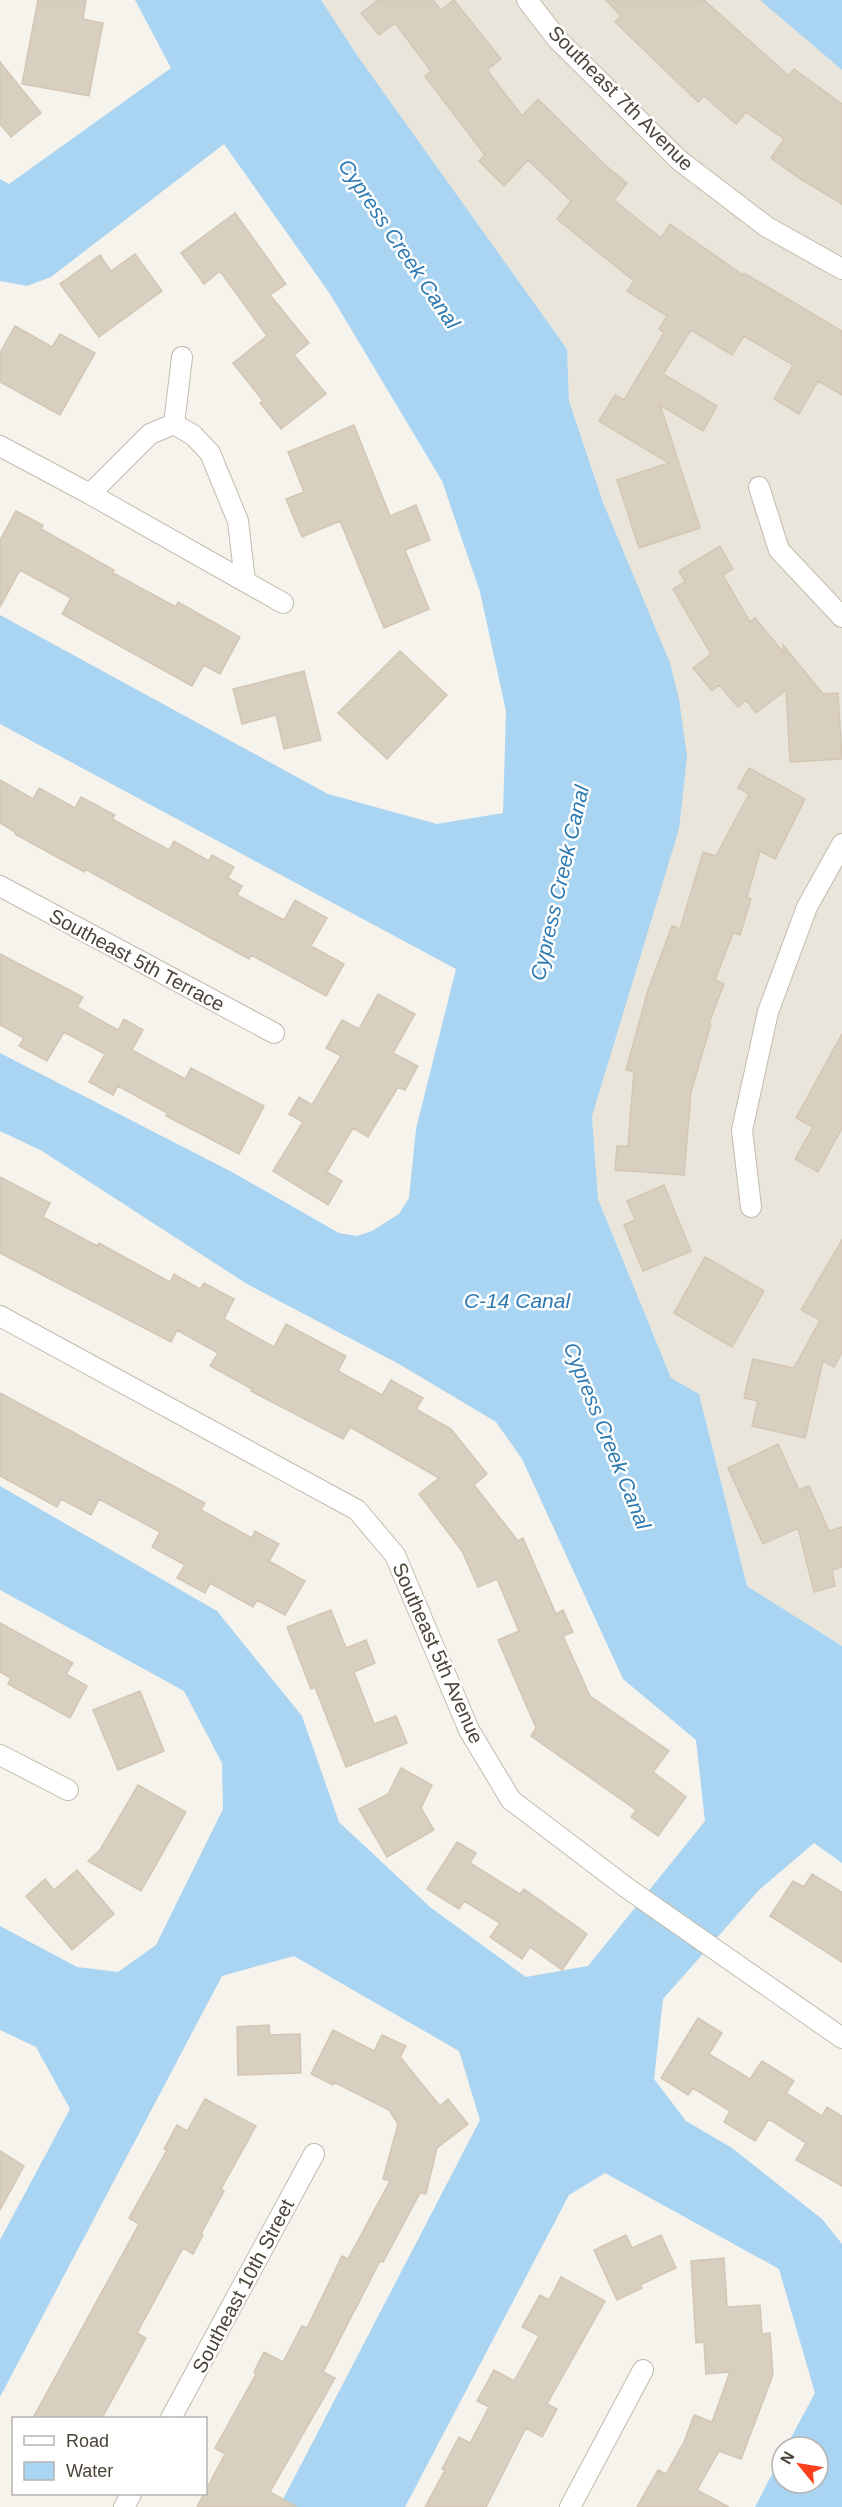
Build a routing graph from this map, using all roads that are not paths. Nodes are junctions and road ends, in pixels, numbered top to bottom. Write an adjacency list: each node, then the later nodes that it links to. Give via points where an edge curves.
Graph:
1 (527, 0): 2 (street, Southeast 7th Avenue, via 558,40 679,160 767,227)
2 (842, 269)
3 (182, 357): 4 (street)
4 (174, 424): 7 (street, via 150,435); 8 (street, via 194,435 210,453 238,521)
5 (0, 446): 7 (street)
6 (759, 487): 10 (street, via 779,550)
7 (90, 494): 8 (street)
8 (245, 581): 9 (street)
9 (283, 603)
10 (842, 617)
11 (842, 844): 14 (street, via 807,908 768,1012 742,1130)
12 (0, 886): 13 (street, Southeast 5th Terrace)
13 (274, 1033)
14 (751, 1207)
15 (0, 1316): 18 (street, Southeast 5th Avenue, via 357,1510 394,1555 469,1730 511,1800 724,1958)
16 (0, 1755): 17 (street)
17 (68, 1790)
18 (842, 2038)
19 (314, 2154): 21 (street, Southeast 10th Street)
20 (643, 2370): 22 (street)
21 (172, 2417)
22 (570, 2507)

